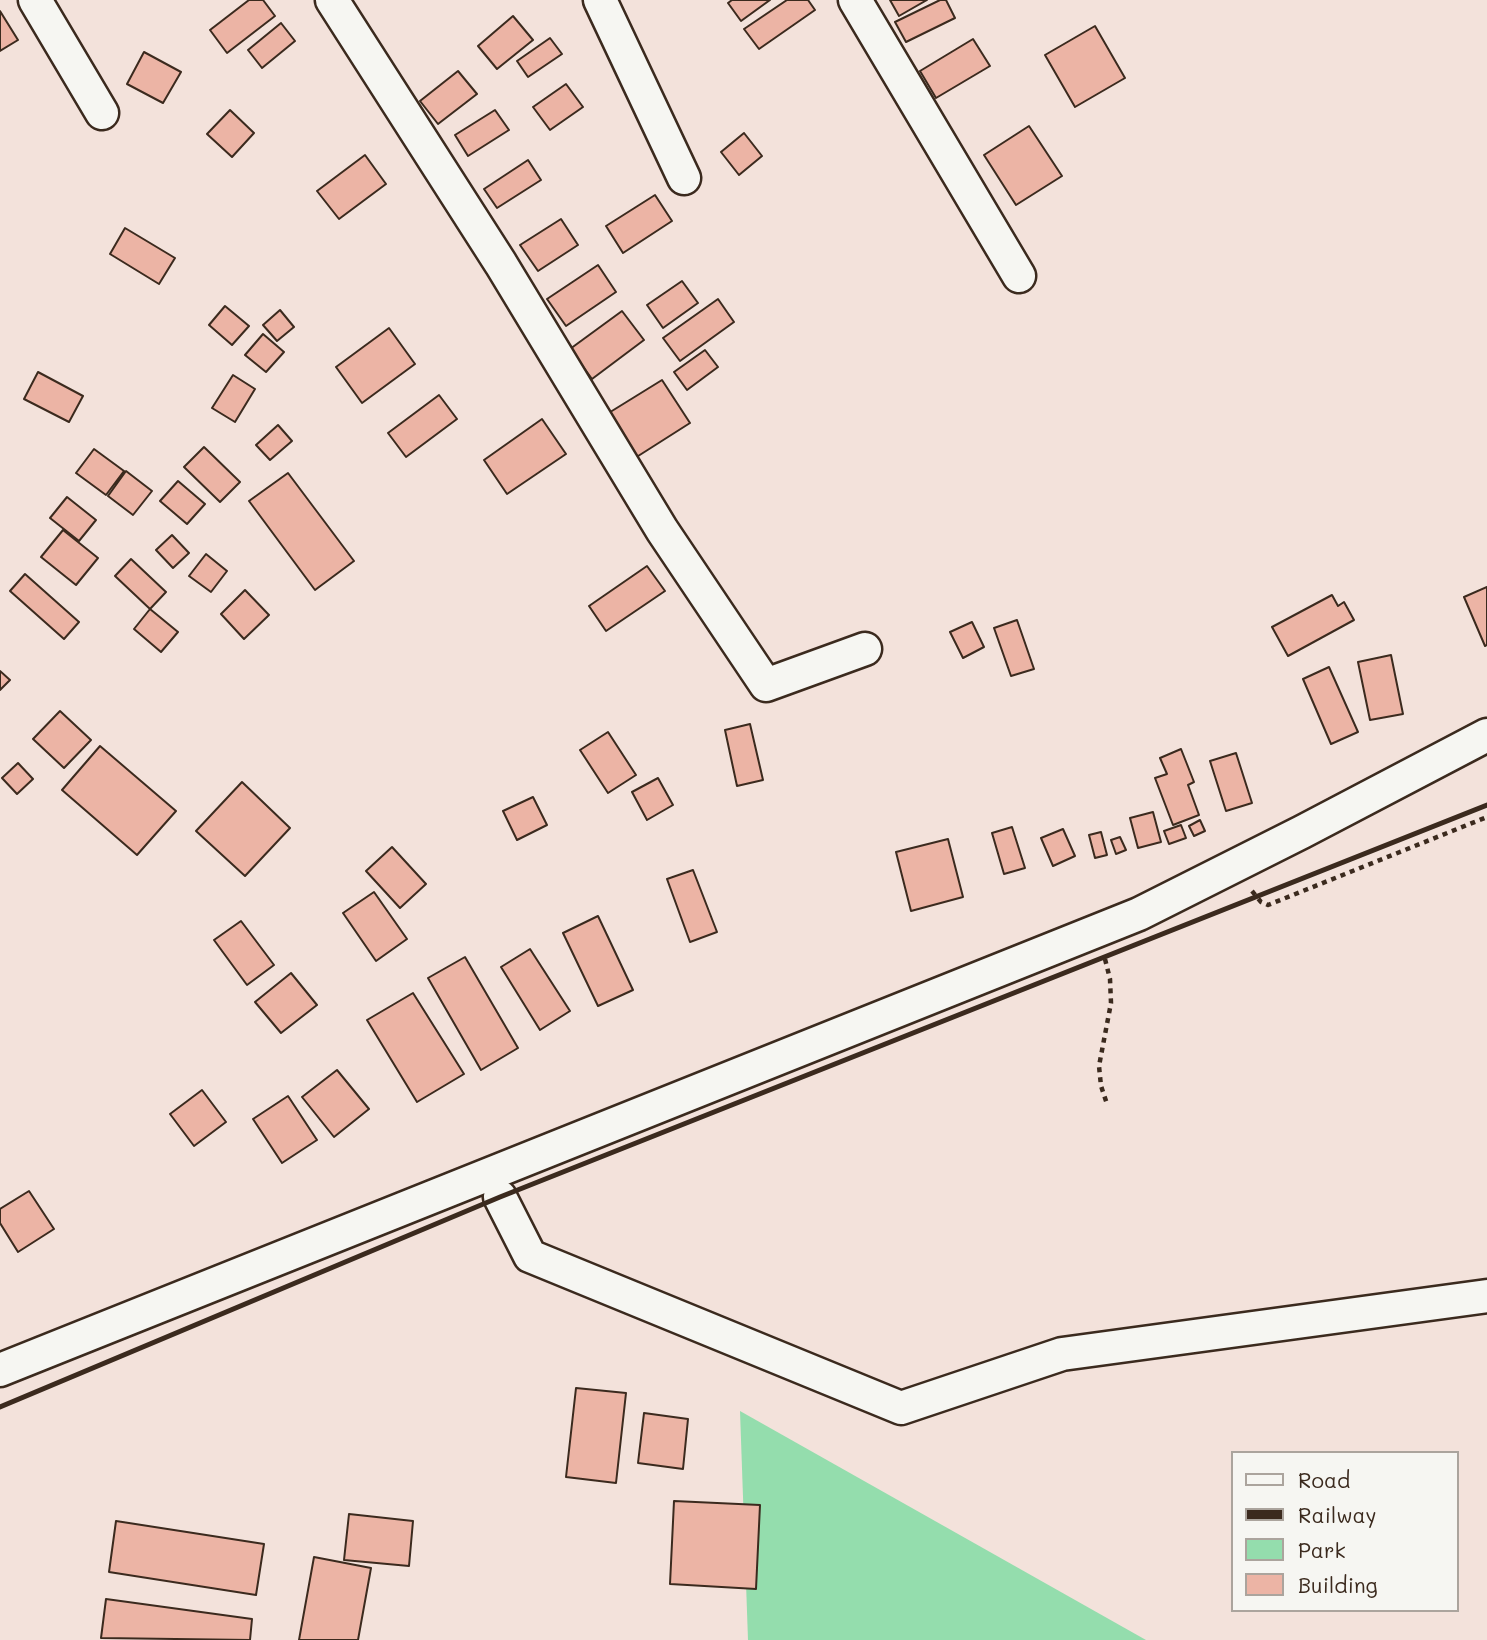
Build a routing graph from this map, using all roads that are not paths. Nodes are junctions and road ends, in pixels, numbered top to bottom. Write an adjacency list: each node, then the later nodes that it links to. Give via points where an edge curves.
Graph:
1 (34, 0): 5 (street)
2 (332, 0): 8 (street, via 501,264 662,530 766,685)
3 (600, 0): 6 (street)
4 (855, 0): 7 (street)
5 (102, 113)
6 (684, 178)
7 (1019, 276)
8 (864, 649)
9 (1487, 735): 12 (street, via 1139,914)
10 (500, 1197): 11 (street, via 530,1256 901,1408 1062,1354)
11 (1487, 1296)
12 (0, 1370)

